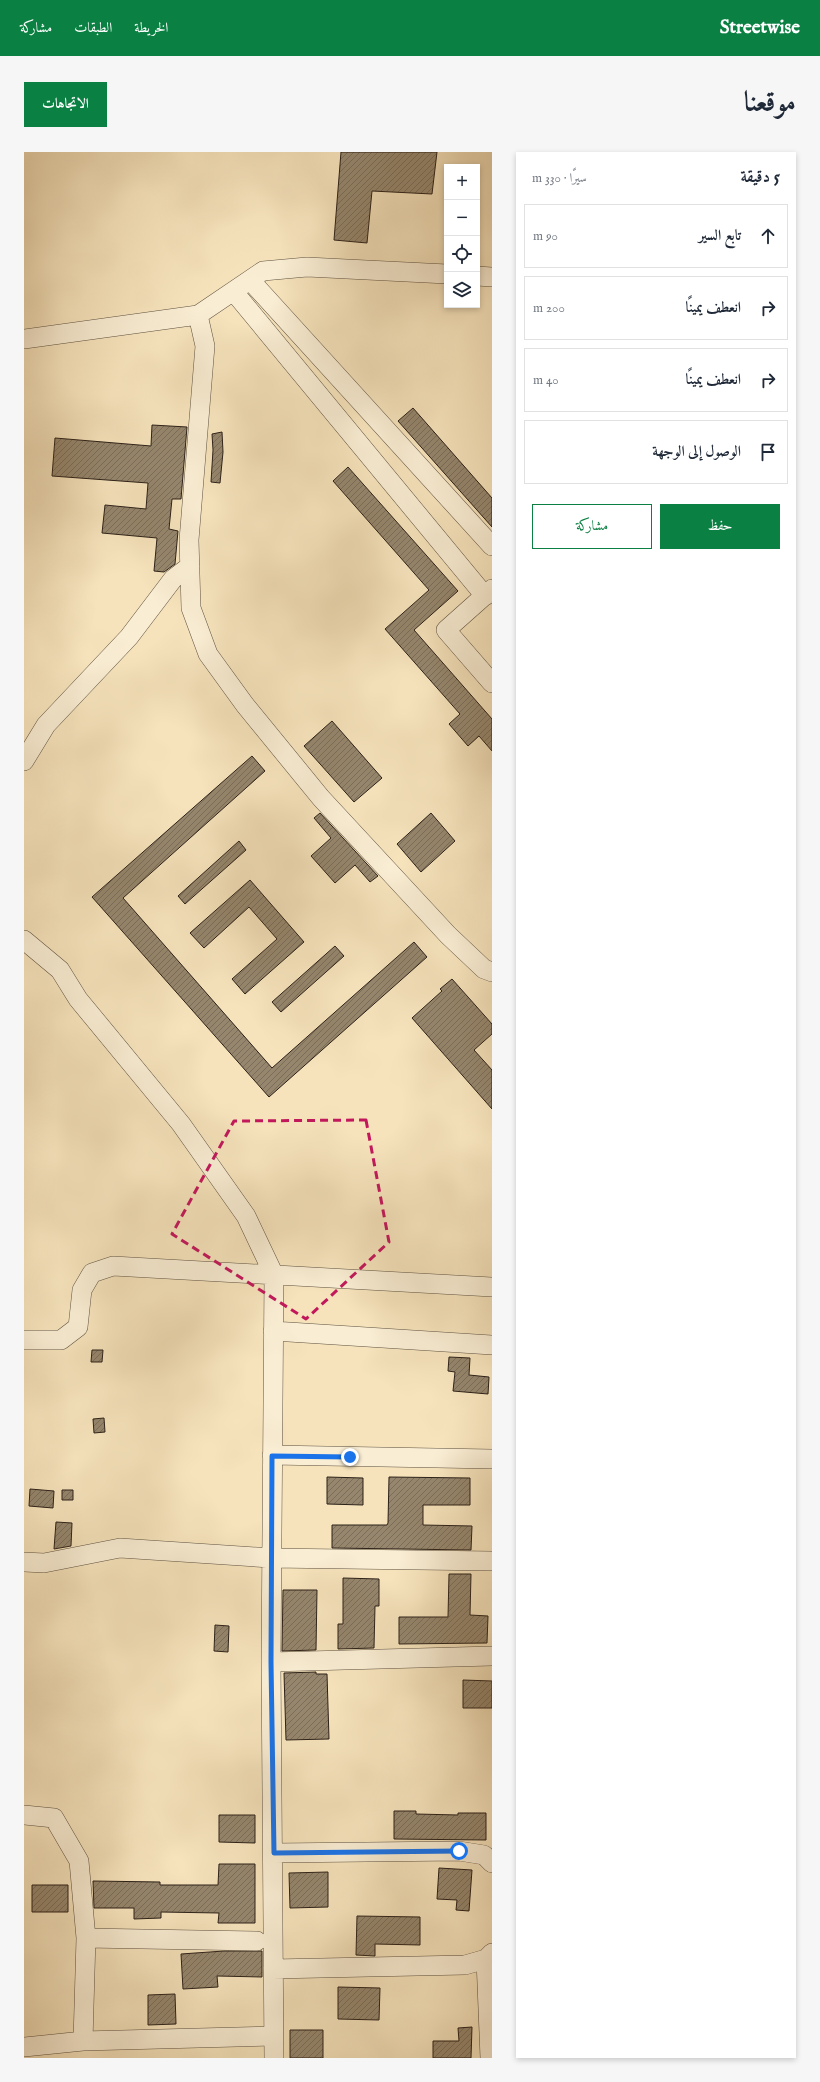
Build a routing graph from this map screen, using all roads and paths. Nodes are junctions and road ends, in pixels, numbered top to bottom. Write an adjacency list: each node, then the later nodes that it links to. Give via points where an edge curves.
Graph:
1 (444, 274): 4 (street, via 307,267 263,271)
2 (480, 276): 3 (street)
3 (492, 277)
4 (250, 280): 5 (street); 8 (street)
5 (234, 292): 6 (street); 10 (street)
6 (198, 315): 7 (street); 9 (street, via 205,346)
7 (24, 339)
8 (492, 546)
9 (190, 566): 12 (street, via 173,579 129,637 46,725); 14 (street, via 191,608 208,654 245,705 321,798 393,876 448,935 484,969)
10 (488, 592): 11 (street, via 446,630)
11 (492, 683)
12 (24, 761)
13 (24, 940): 15 (street, via 60,970 78,999 181,1124 246,1216)
14 (492, 972)
15 (274, 1275): 16 (street); 17 (street); 18 (street, via 113,1266 92,1273 82,1290 78,1327 61,1340)
16 (492, 1288)
17 (273, 1331): 19 (street); 20 (street)
18 (24, 1340)
19 (492, 1345)
20 (272, 1456): 21 (street); 22 (street)
21 (492, 1459)
22 (271, 1558): 23 (street); 24 (street, via 120,1548 44,1563); 26 (street)
23 (492, 1561)
24 (24, 1562)
25 (492, 1656): 26 (street)
26 (271, 1662): 28 (street)
27 (24, 1815): 30 (street, via 54,1818 79,1861)
28 (274, 1853): 29 (street, via 459,1851 484,1855); 33 (street)
29 (492, 1863)
30 (86, 1938): 31 (street); 35 (street)
31 (257, 1941)
32 (489, 1956): 33 (street, via 465,1965); 38 (street)
33 (273, 1969): 34 (street)
34 (273, 2036): 35 (street); 37 (street)
35 (83, 2042): 36 (street)
36 (24, 2047)
37 (274, 2058)
38 (490, 2058)

